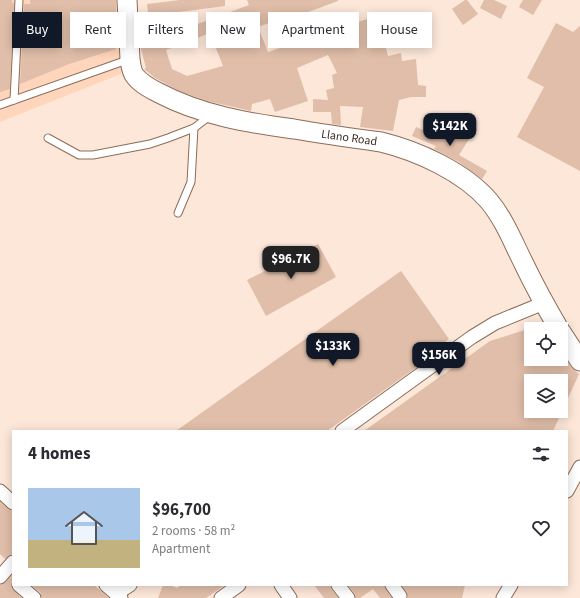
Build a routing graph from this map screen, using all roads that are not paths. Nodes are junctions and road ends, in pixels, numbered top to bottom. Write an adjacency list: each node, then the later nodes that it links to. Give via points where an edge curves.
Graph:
1 (19, 0): 4 (lane)
2 (127, 0): 3 (main road, Llano Road)
3 (130, 59): 4 (lane); 6 (main road, Llano Road, via 135,76 150,89 182,104)
4 (14, 100): 5 (lane)
5 (0, 106)
6 (213, 114): 7 (lane); 10 (main road, Llano Road, via 263,125 381,142 431,159 463,179 489,201 508,231)
7 (194, 128): 8 (lane, via 150,144 93,155 79,155); 9 (lane, via 191,182)
8 (48, 138)
9 (178, 213)
10 (544, 303): 11 (main road, Llano Road); 14 (street, via 472,336)
11 (555, 322)
12 (568, 343): 13 (main road)
13 (580, 361)
14 (343, 430)
15 (580, 467): 16 (street)
16 (568, 489)
17 (0, 491): 18 (street)
18 (12, 502)
19 (12, 563): 20 (street)
20 (4, 574)
21 (20, 586): 31 (street)
22 (107, 586): 29 (street)
23 (129, 586): 29 (street)
24 (282, 586): 33 (street)
25 (339, 586): 34 (street)
26 (393, 586): 30 (street)
27 (510, 586): 35 (street)
28 (236, 591): 32 (street)
29 (119, 596)
30 (400, 596)
31 (34, 598)
32 (221, 598)
33 (290, 598)
34 (348, 598)
35 (503, 598)

